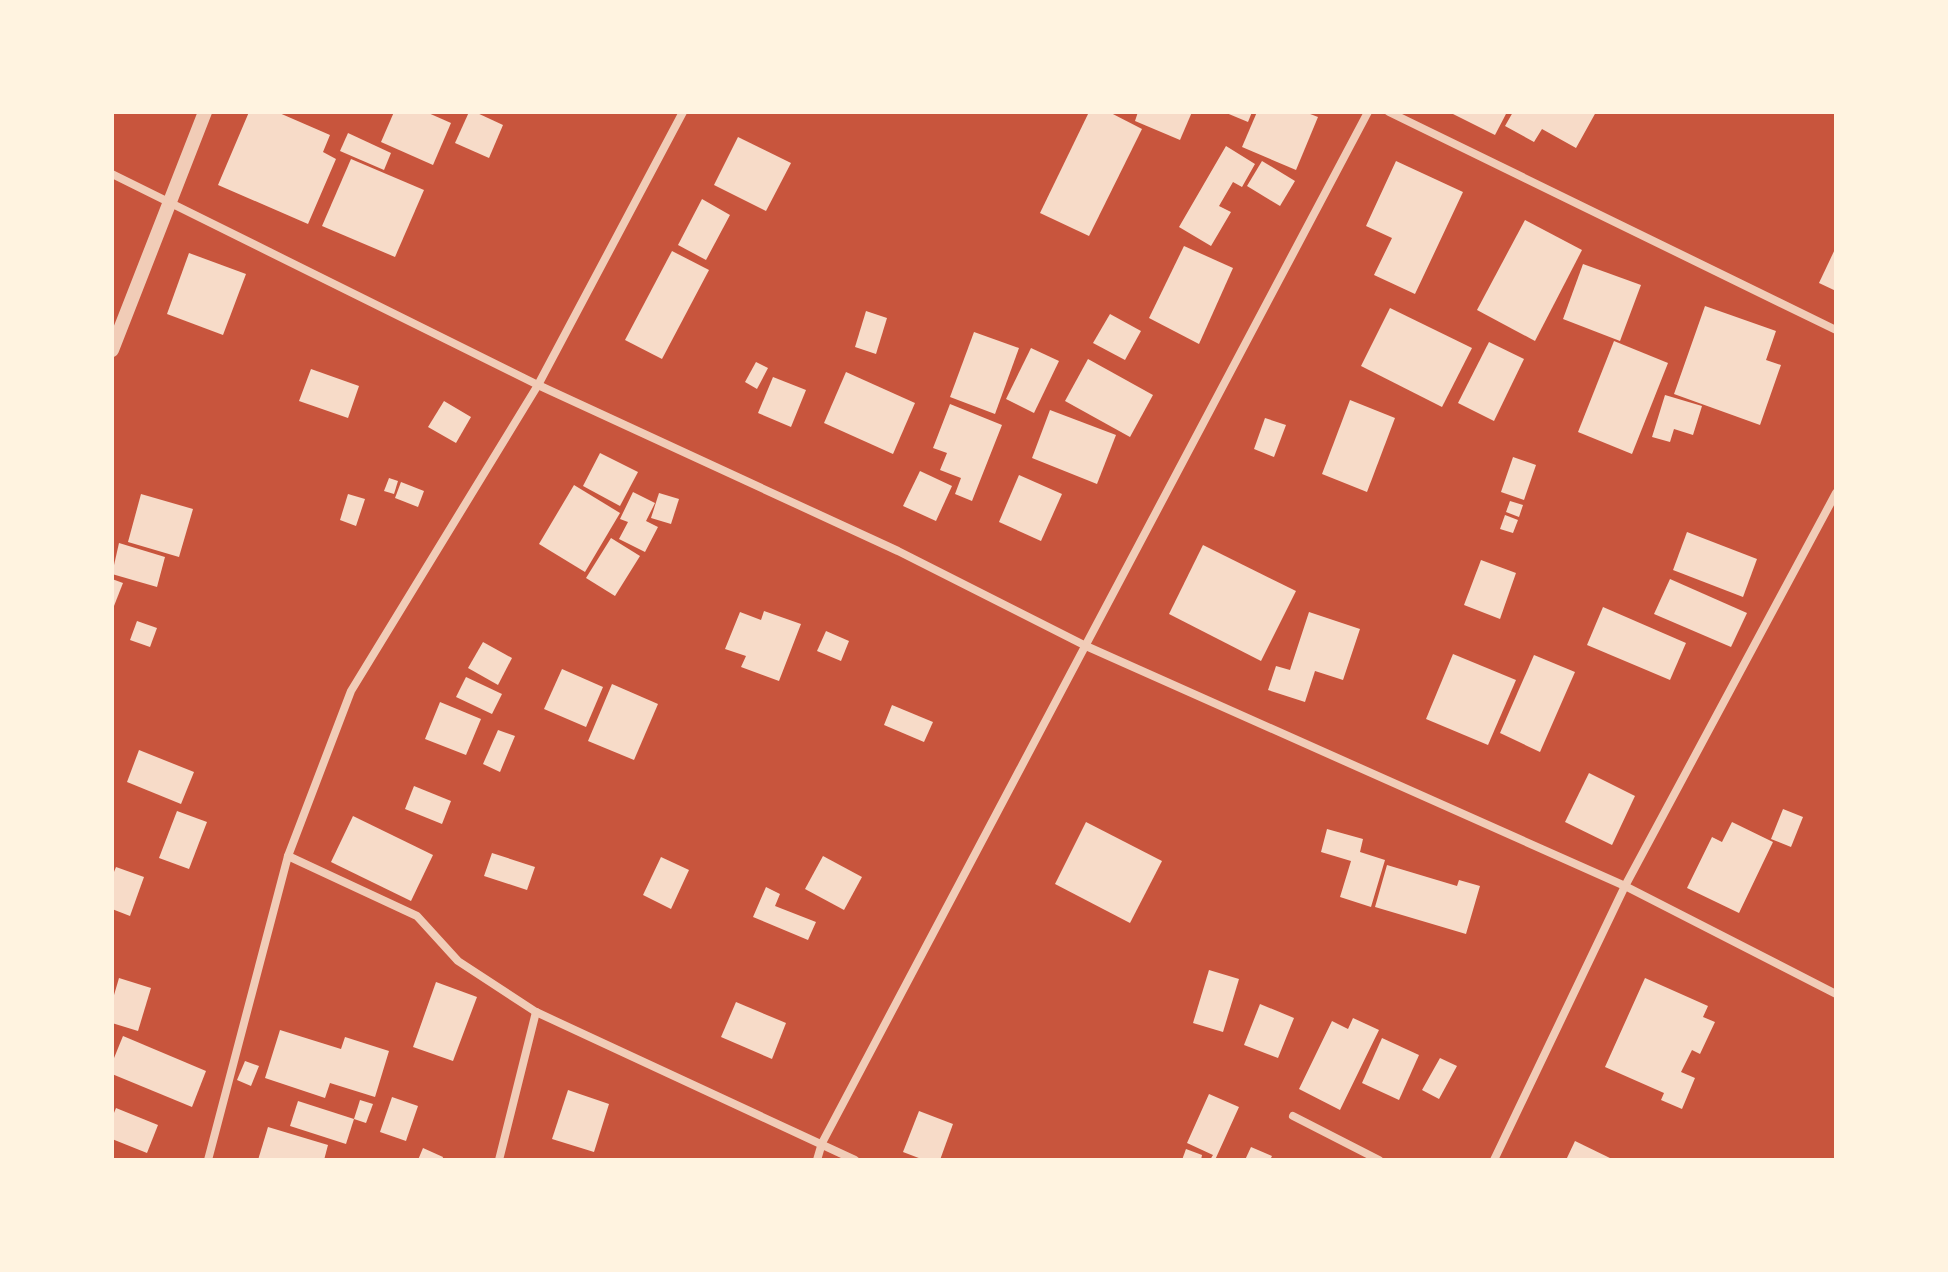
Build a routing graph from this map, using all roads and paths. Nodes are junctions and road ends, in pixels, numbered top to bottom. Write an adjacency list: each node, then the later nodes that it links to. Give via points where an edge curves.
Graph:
1 (205, 112): 6 (street)
2 (683, 112): 9 (street)
3 (1368, 112): 11 (street)
4 (1389, 112): 7 (street)
5 (112, 174): 6 (street)
6 (170, 203): 8 (street); 9 (street)
7 (1836, 330)
8 (112, 350)
9 (538, 385): 11 (street, via 898,551); 12 (street, via 351,691)
10 (1836, 493): 13 (street)
11 (1086, 646): 13 (street); 17 (street)
12 (288, 856): 15 (street, via 417,916 458,961); 18 (street)
13 (1625, 886): 14 (street); 23 (street)
14 (1836, 994)
15 (536, 1012): 17 (street); 19 (street)
16 (1293, 1116): 22 (street)
17 (822, 1143): 20 (street); 21 (street)
18 (208, 1160)
19 (499, 1160)
20 (817, 1160)
21 (855, 1160)
22 (1379, 1160)
23 (1494, 1160)

